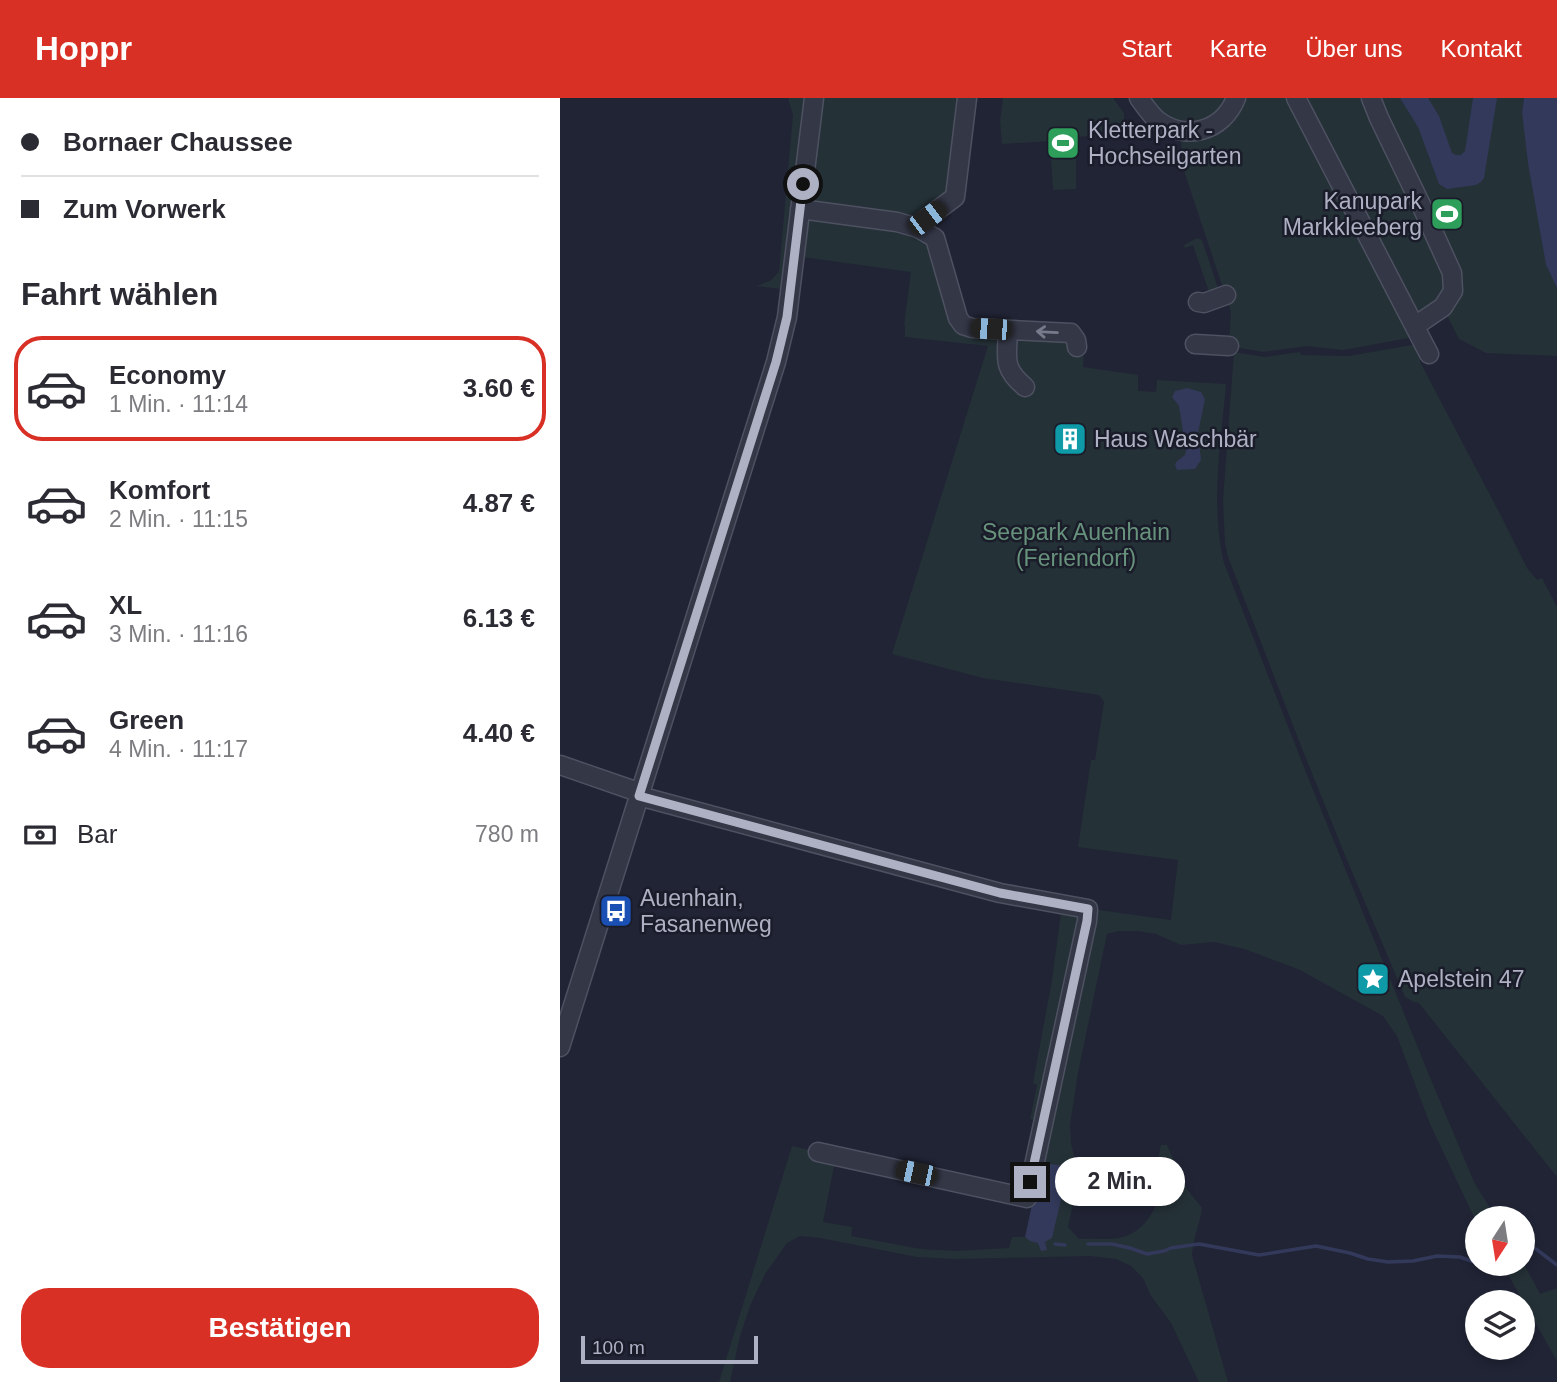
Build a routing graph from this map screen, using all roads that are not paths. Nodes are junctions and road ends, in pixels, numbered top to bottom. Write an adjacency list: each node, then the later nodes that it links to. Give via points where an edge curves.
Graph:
1 (814, 98): 7 (street)
2 (967, 98): 8 (street, via 955,197)
3 (1139, 98): 4 (street, via 1169,127 1200,131 1213,127)
4 (1236, 98)
5 (1296, 98): 12 (street)
6 (1371, 98): 12 (street, via 1452,273 1453,291)
7 (800, 209): 8 (street); 19 (street, via 787,317 776,362)
8 (918, 228): 11 (street, via 935,238 964,325)
9 (1226, 295): 10 (street)
10 (1198, 302)
11 (1008, 330): 15 (street, one-way to 11, via 1070,333); 17 (street, via 1009,369)
12 (1421, 332): 16 (street)
13 (1195, 344): 14 (street)
14 (1229, 346)
15 (1077, 347)
16 (1429, 354)
17 (1025, 387)
18 (560, 765): 19 (street)
19 (640, 794): 20 (street); 21 (street, via 1000,893 1088,909 1027,1198)
20 (560, 1047)
21 (818, 1152)

